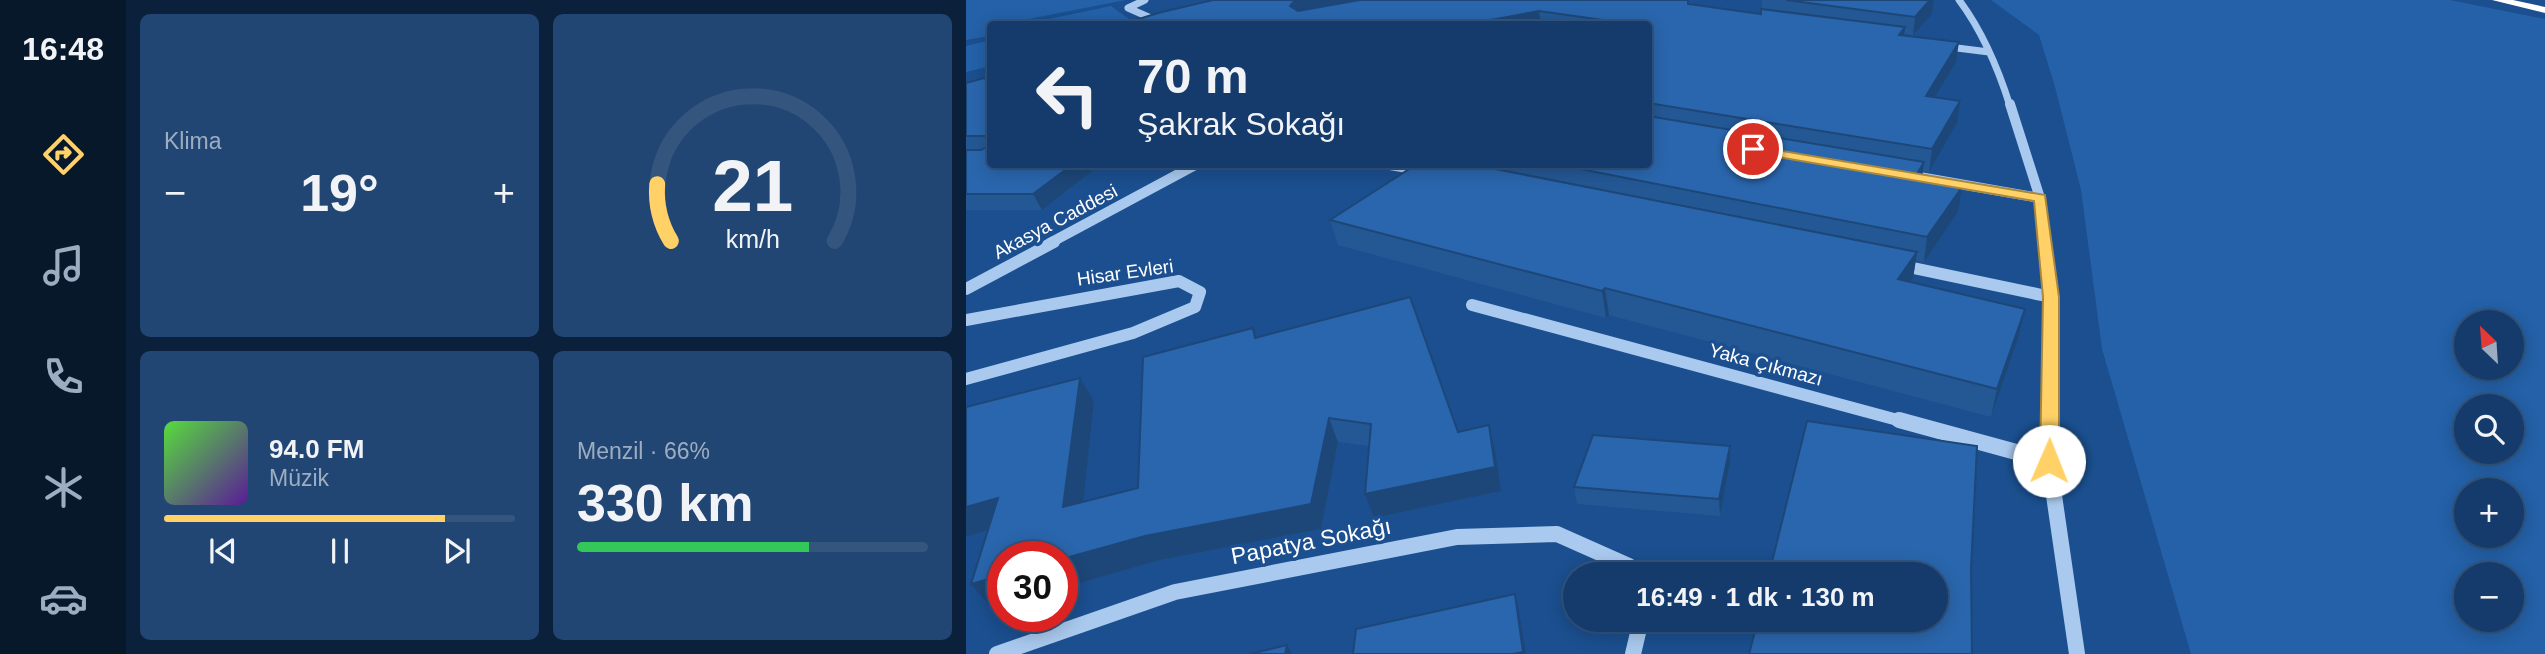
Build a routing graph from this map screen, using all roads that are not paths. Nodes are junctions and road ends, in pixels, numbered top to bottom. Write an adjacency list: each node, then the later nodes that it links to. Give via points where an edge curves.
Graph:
1 (1145, 0): 5 (street, via 1128,8 1153,19)
2 (1959, 0): 7 (street)
3 (2497, 0): 4 (highway)
4 (2545, 10)
5 (1166, 16)
6 (1934, 45): 7 (street)
7 (1989, 52): 12 (street)
8 (1190, 168): 14 (street, Akasya Caddesi)
9 (1408, 168): 10 (street)
10 (1437, 173)
11 (1892, 173): 12 (street)
12 (2040, 198): 15 (street)
13 (1887, 263): 15 (street)
14 (966, 289)
15 (2051, 297): 19 (street)
16 (1472, 305): 19 (street, Yaka Çıkmazı)
17 (966, 320): 18 (street, Hisar Evleri, via 1179,281 1200,292 1195,307 1133,333)
18 (966, 379)
19 (2049, 461): 24 (street)
20 (1620, 562): 22 (street, Papatya Sokağı, via 1557,534 1457,537 1175,592)
21 (1638, 632): 23 (street)
22 (997, 654)
23 (1633, 654)
24 (2077, 654)

